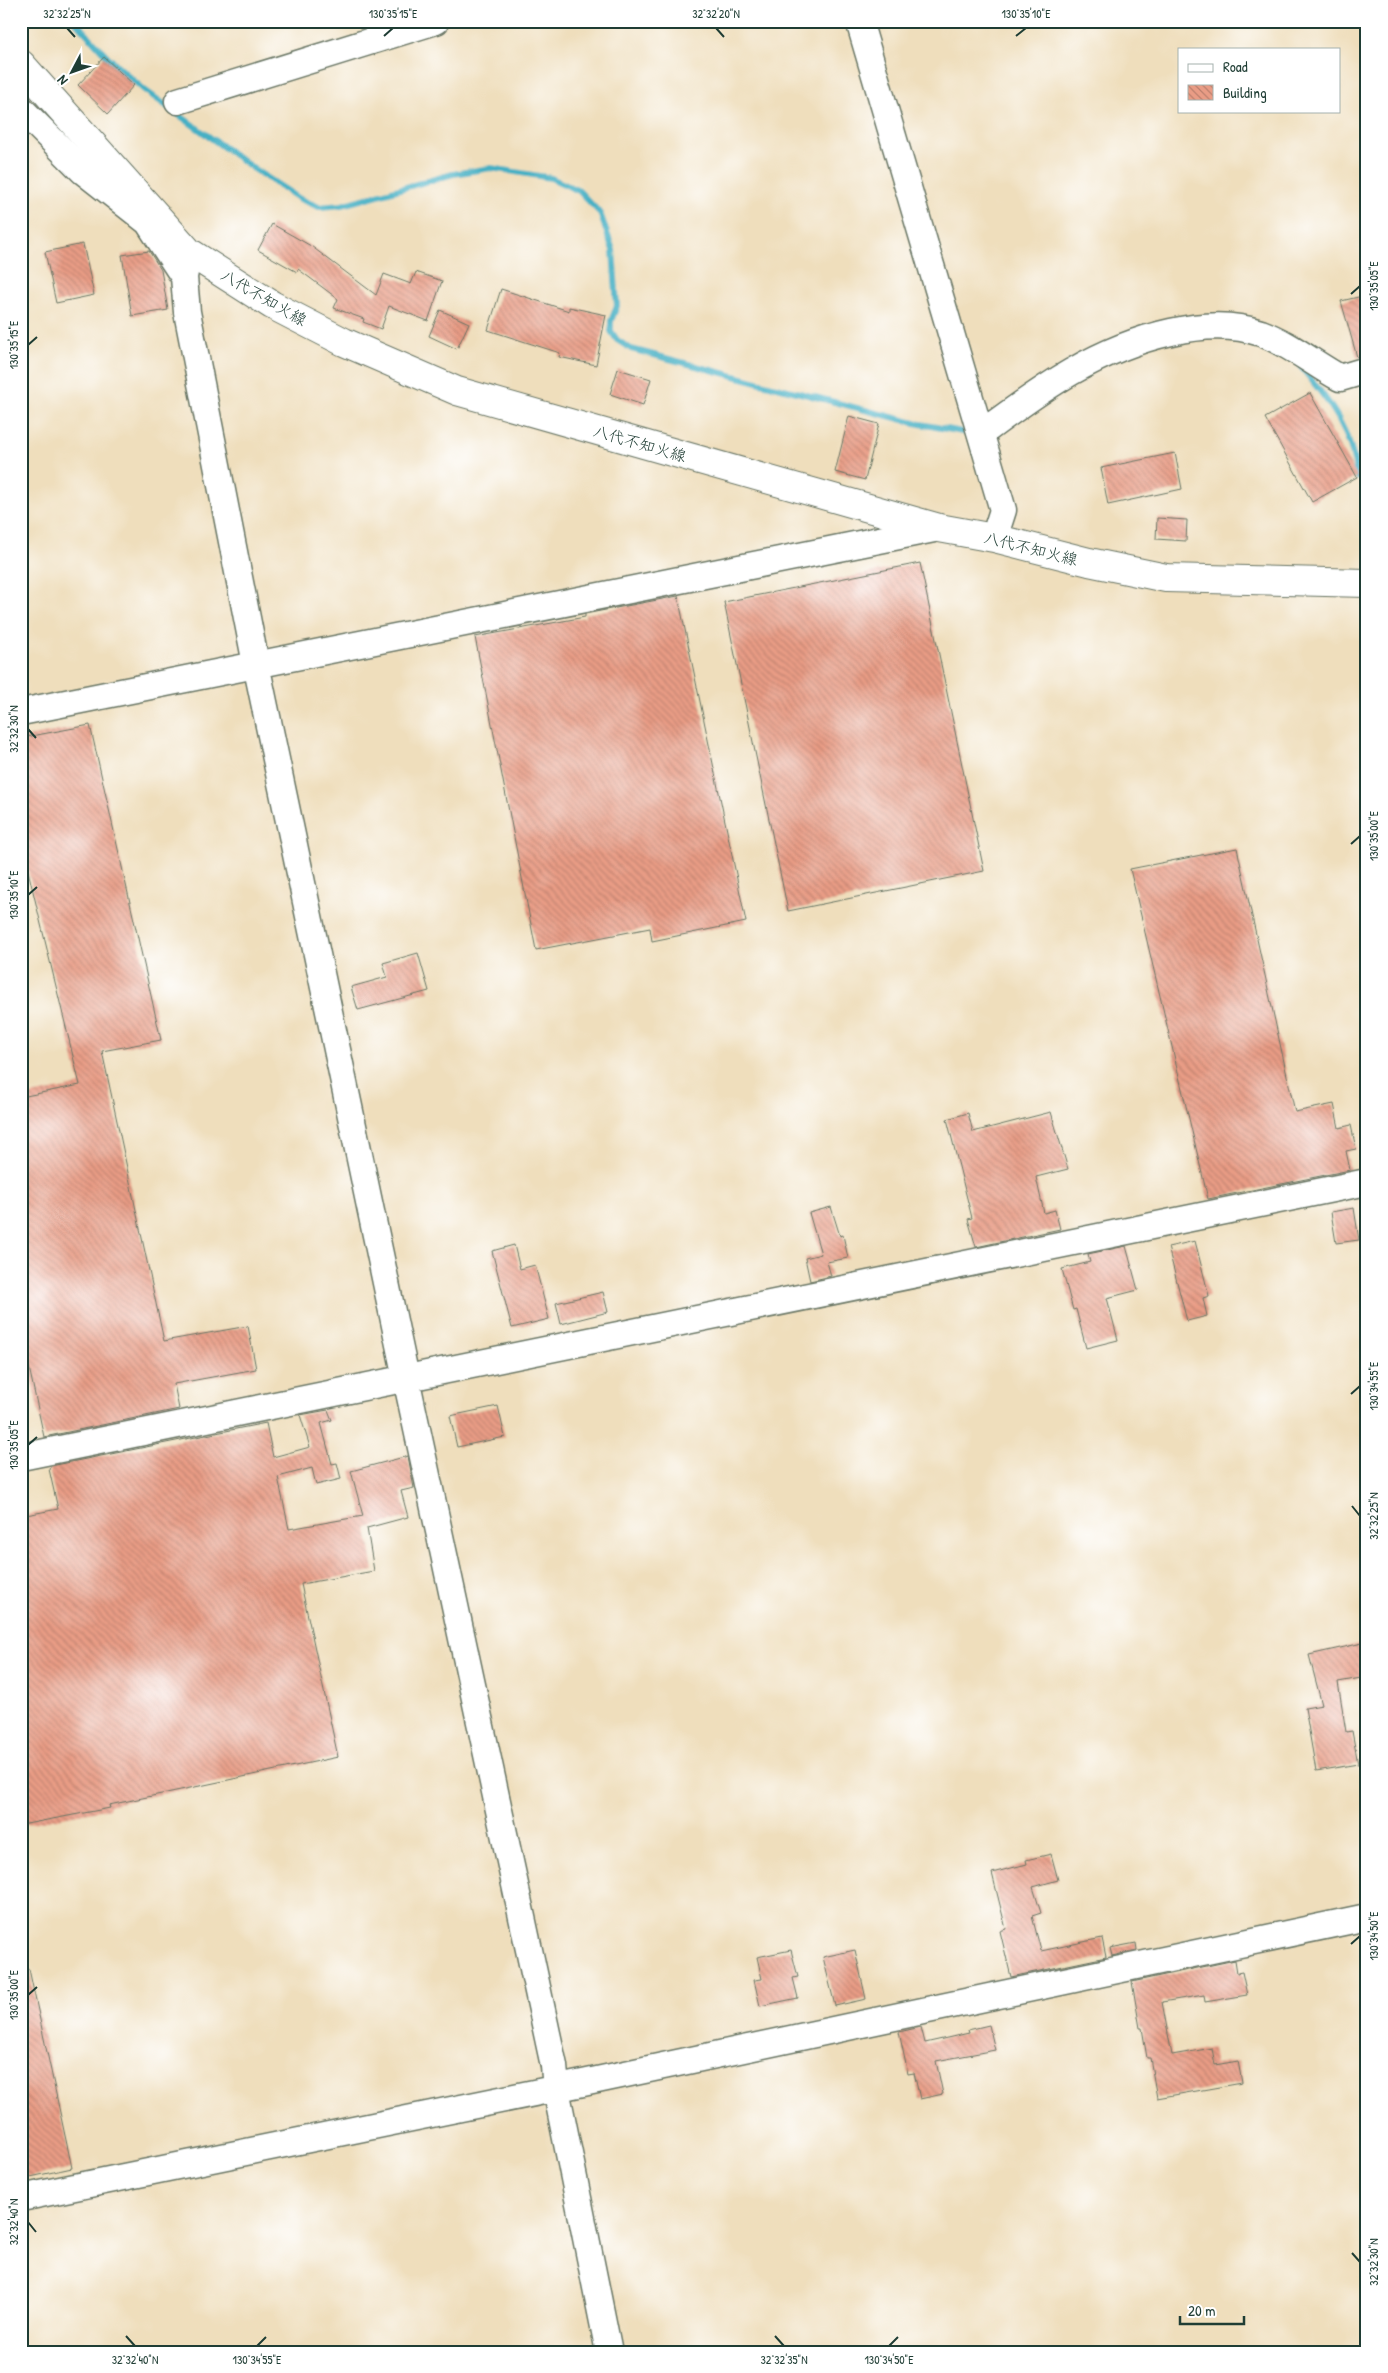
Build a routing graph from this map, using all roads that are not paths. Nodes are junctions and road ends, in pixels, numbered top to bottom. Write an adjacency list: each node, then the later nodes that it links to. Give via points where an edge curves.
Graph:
1 (436, 21): 4 (street)
2 (858, 21): 8 (street)
3 (21, 64): 6 (main road, 八代不知火線)
4 (178, 101)
5 (21, 109): 6 (street, via 83,171 148,222)
6 (186, 264): 9 (main road, 八代不知火線, via 344,342 457,391); 12 (street, via 187,312)
7 (1367, 370): 8 (street, via 1340,378 1317,366 1298,350 1261,333 1233,327 1196,326 1140,338 1103,353 1039,391)
8 (982, 433): 10 (street, via 1003,510)
9 (939, 528): 10 (main road, 八代不知火線); 12 (street)
10 (994, 538): 11 (main road, 八代不知火線, via 1166,578)
11 (1367, 583)
12 (256, 664): 13 (street); 15 (street)
13 (21, 712)
14 (1367, 1182): 15 (street)
15 (406, 1378): 16 (street); 18 (street, via 554,2066)
16 (21, 1457)
17 (1367, 1917): 18 (street)
18 (556, 2089): 19 (street); 20 (street)
19 (21, 2198)
20 (609, 2352)

